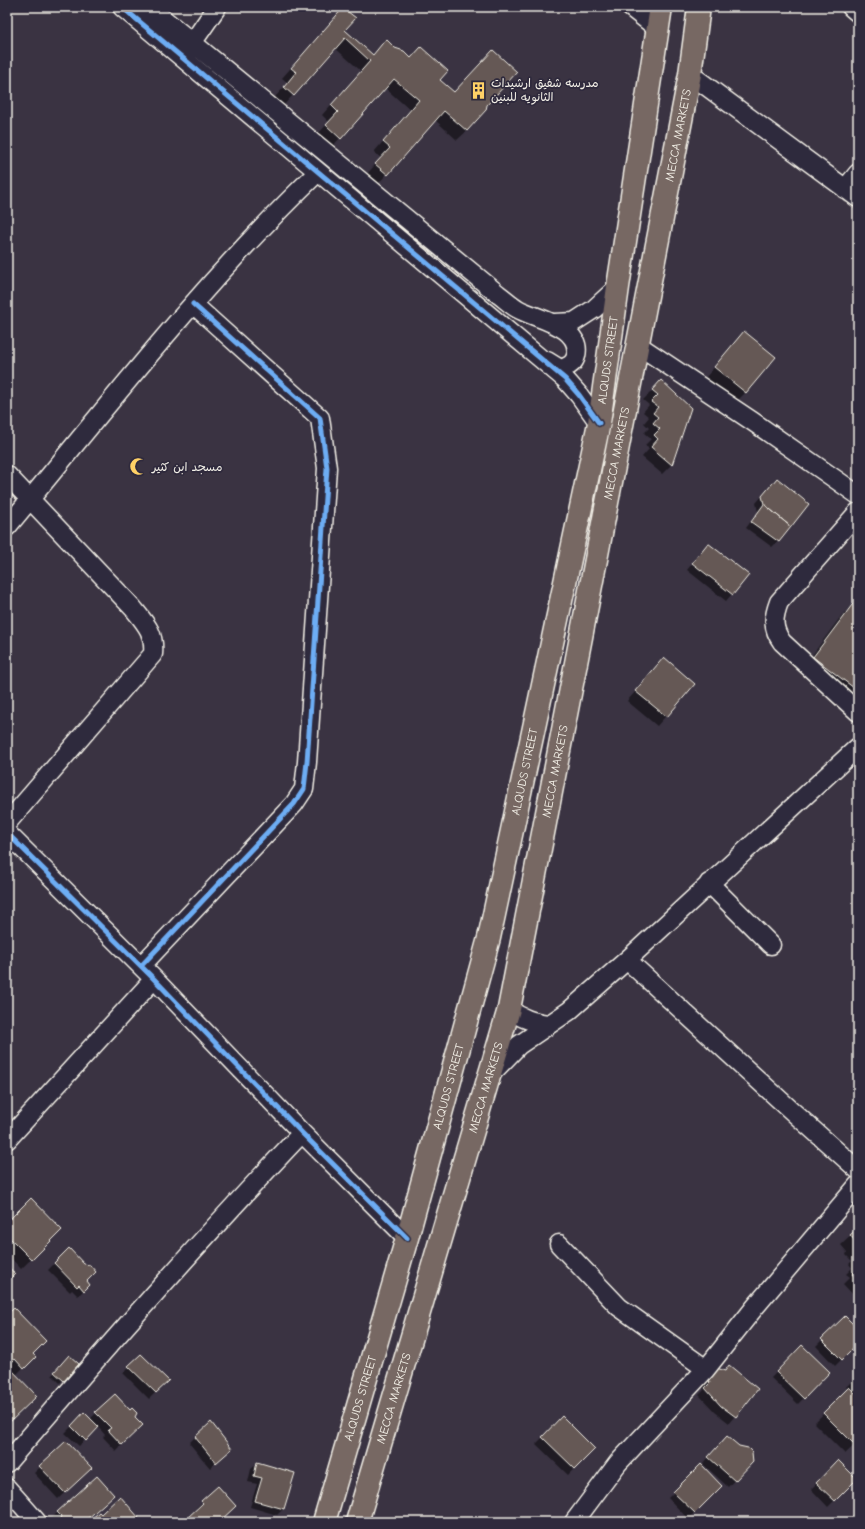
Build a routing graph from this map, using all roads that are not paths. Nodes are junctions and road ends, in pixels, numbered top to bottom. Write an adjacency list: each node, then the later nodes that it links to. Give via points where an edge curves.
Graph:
1 (122, 7): 10 (street)
2 (149, 7): 10 (street)
3 (217, 7): 10 (street)
4 (630, 7): 9 (street)
5 (661, 7): 9 (main road, ALQUDS STREET)
6 (699, 7): 11 (main road, MECCA MARKETS)
7 (851, 7): 8 (street)
8 (858, 13)
9 (658, 29): 15 (main road, ALQUDS STREET)
10 (187, 50): 12 (street); 17 (street, via 498,294 517,308)
11 (690, 74): 14 (street); 18 (main road, MECCA MARKETS)
12 (318, 172): 16 (street); 19 (street)
13 (858, 173): 14 (street)
14 (852, 194)
15 (618, 287): 17 (street, via 594,309 574,322); 20 (main road, ALQUDS STREET)
16 (192, 304): 23 (street); 33 (street, via 320,418 327,468 307,762 304,789 294,804)
17 (555, 323): 19 (street, via 570,334 577,348 576,357 572,364 560,368)
18 (638, 345): 22 (street); 35 (main road, MECCA MARKETS)
19 (541, 358): 20 (street, via 565,379)
20 (599, 423): 42 (main road, ALQUDS STREET, via 489,938)
21 (7, 475): 23 (street)
22 (858, 495)
23 (31, 499): 25 (street); 28 (street, via 133,608 151,632 154,643 153,654)
24 (858, 512): 26 (street, via 780,602 774,623 776,634 782,642)
25 (7, 527)
26 (858, 712)
27 (858, 747): 30 (street)
28 (7, 823)
29 (7, 833): 33 (street)
30 (709, 883): 31 (street); 32 (street)
31 (771, 945)
32 (627, 960): 36 (street, via 569,1011); 40 (street)
33 (141, 966): 34 (street)
34 (154, 979): 38 (street); 39 (street)
35 (509, 1009): 36 (street, via 530,1022); 37 (main road, MECCA MARKETS)
36 (548, 1024): 37 (street, via 519,1045)
37 (489, 1076): 49 (main road, MECCA MARKETS)
38 (302, 1133): 42 (street); 45 (street, via 230,1208)
39 (7, 1140)
40 (858, 1170)
41 (858, 1185): 44 (street)
42 (407, 1238): 48 (main road, ALQUDS STREET)
43 (559, 1244): 44 (street, via 619,1308)
44 (706, 1369): 50 (street, via 618,1463)
45 (7, 1463)
46 (7, 1488): 47 (street)
47 (37, 1522)
48 (324, 1522)
49 (357, 1522)
50 (574, 1522)

